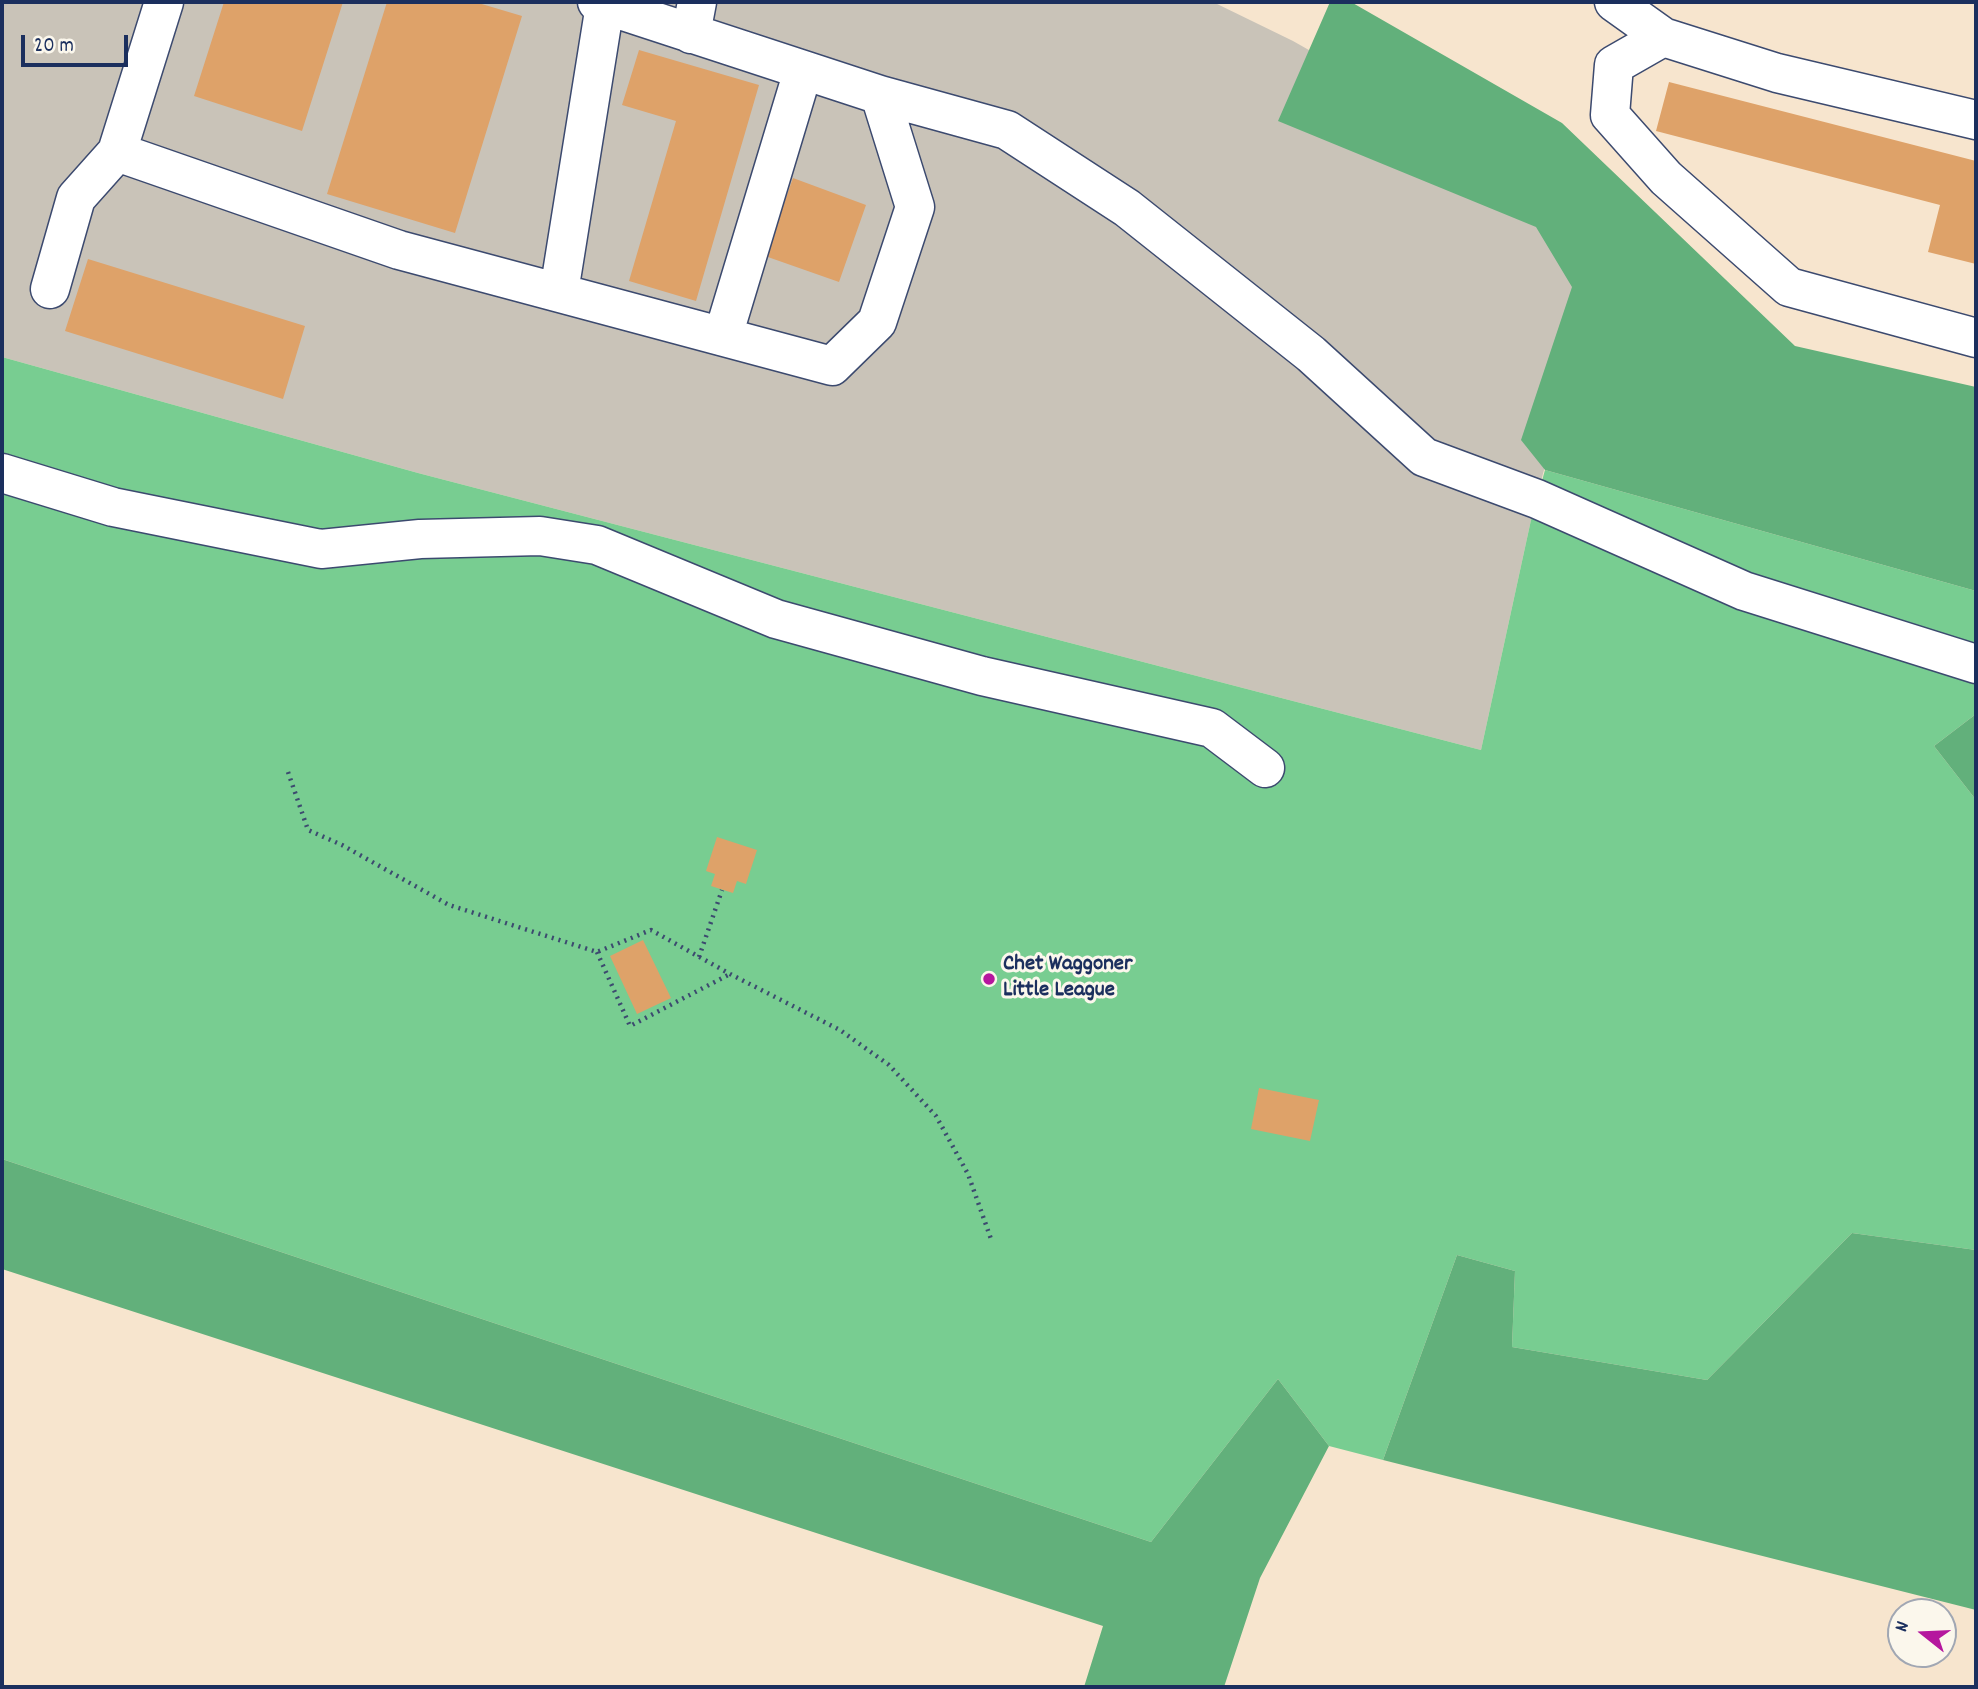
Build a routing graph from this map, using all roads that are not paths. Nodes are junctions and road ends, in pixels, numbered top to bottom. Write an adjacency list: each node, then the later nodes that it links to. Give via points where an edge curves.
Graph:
1 (164, 2): 9 (lane)
2 (1614, 2): 5 (lane)
3 (601, 4): 4 (lane); 11 (lane)
4 (694, 18): 6 (lane)
5 (1663, 37): 8 (lane, via 1777,73); 13 (lane, via 1614,65 1610,115 1666,178 1789,287)
6 (803, 71): 7 (lane); 12 (lane)
7 (880, 95): 12 (lane, via 915,207 877,322 832,366); 15 (lane, via 1007,130 1127,208 1311,354 1424,457 1537,499 1744,591)
8 (1976, 120)
9 (117, 152): 10 (lane, via 76,198); 11 (lane, via 399,250)
10 (50, 289)
11 (559, 292): 12 (lane)
12 (723, 336)
13 (1976, 338)
14 (2, 473): 16 (lane, via 114,507 321,549 420,539 540,536 597,545 776,619 982,676 1212,728)
15 (1976, 664)
16 (1265, 768)

